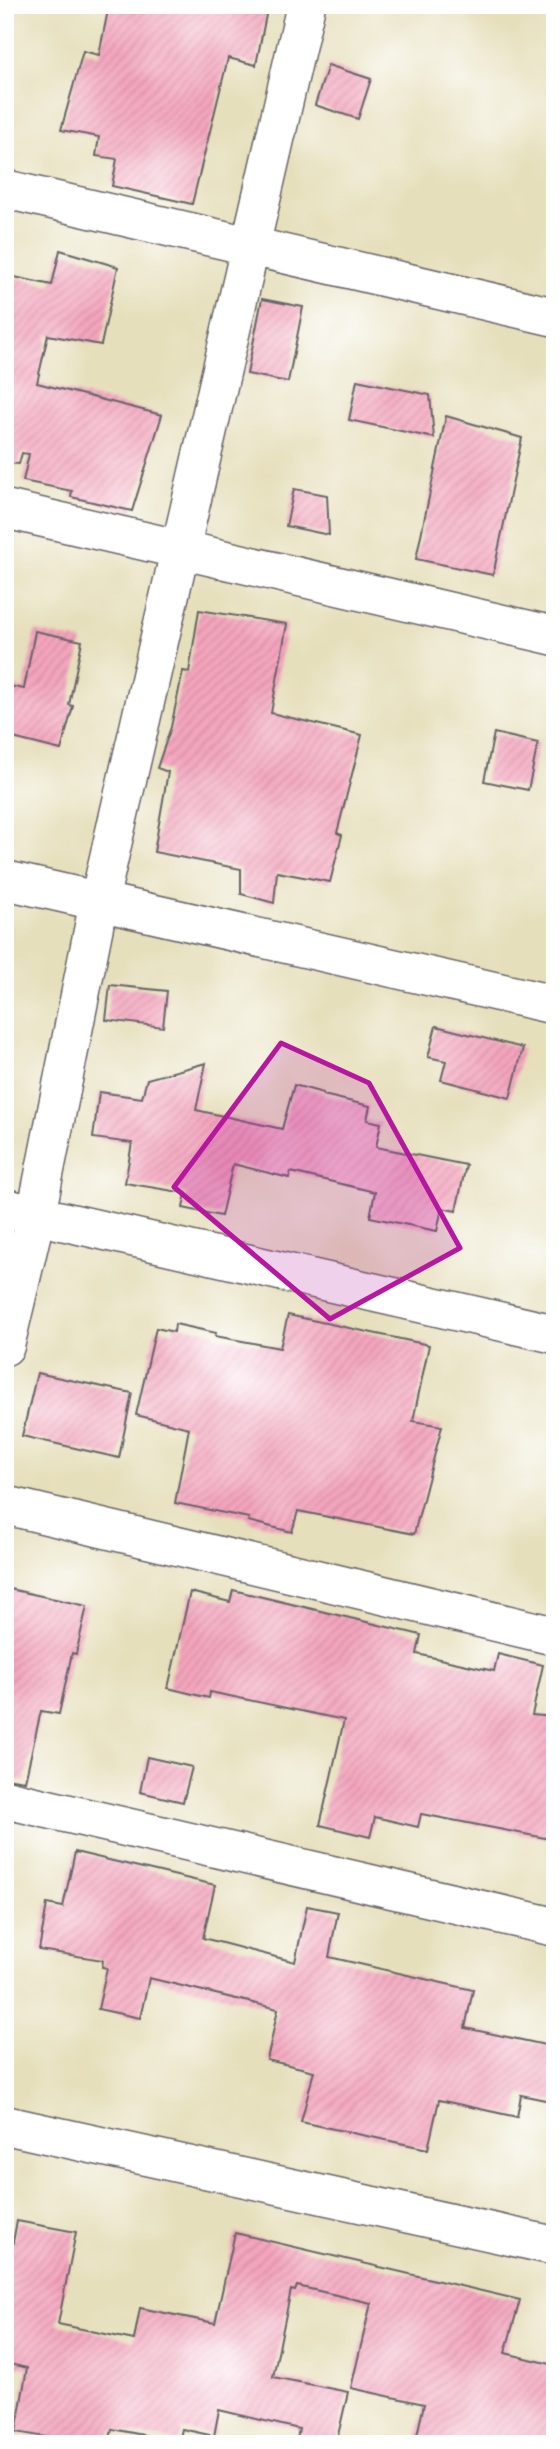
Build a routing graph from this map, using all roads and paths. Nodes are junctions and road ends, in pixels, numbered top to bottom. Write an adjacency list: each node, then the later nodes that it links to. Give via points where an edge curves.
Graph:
1 (306, 5): 3 (street)
2 (5, 189): 3 (street)
3 (250, 246): 4 (street); 6 (street)
4 (555, 317)
5 (5, 509): 6 (street)
6 (181, 549): 7 (street); 9 (street)
7 (555, 636)
8 (5, 880): 9 (street)
9 (99, 901): 10 (street); 11 (street)
10 (555, 1004)
11 (21, 1212): 12 (street); 13 (street)
12 (555, 1334)
13 (5, 1346)
14 (5, 1505): 15 (street)
15 (555, 1636)
16 (5, 1799): 17 (street)
17 (555, 1927)
18 (5, 2125): 19 (street)
19 (555, 2246)

